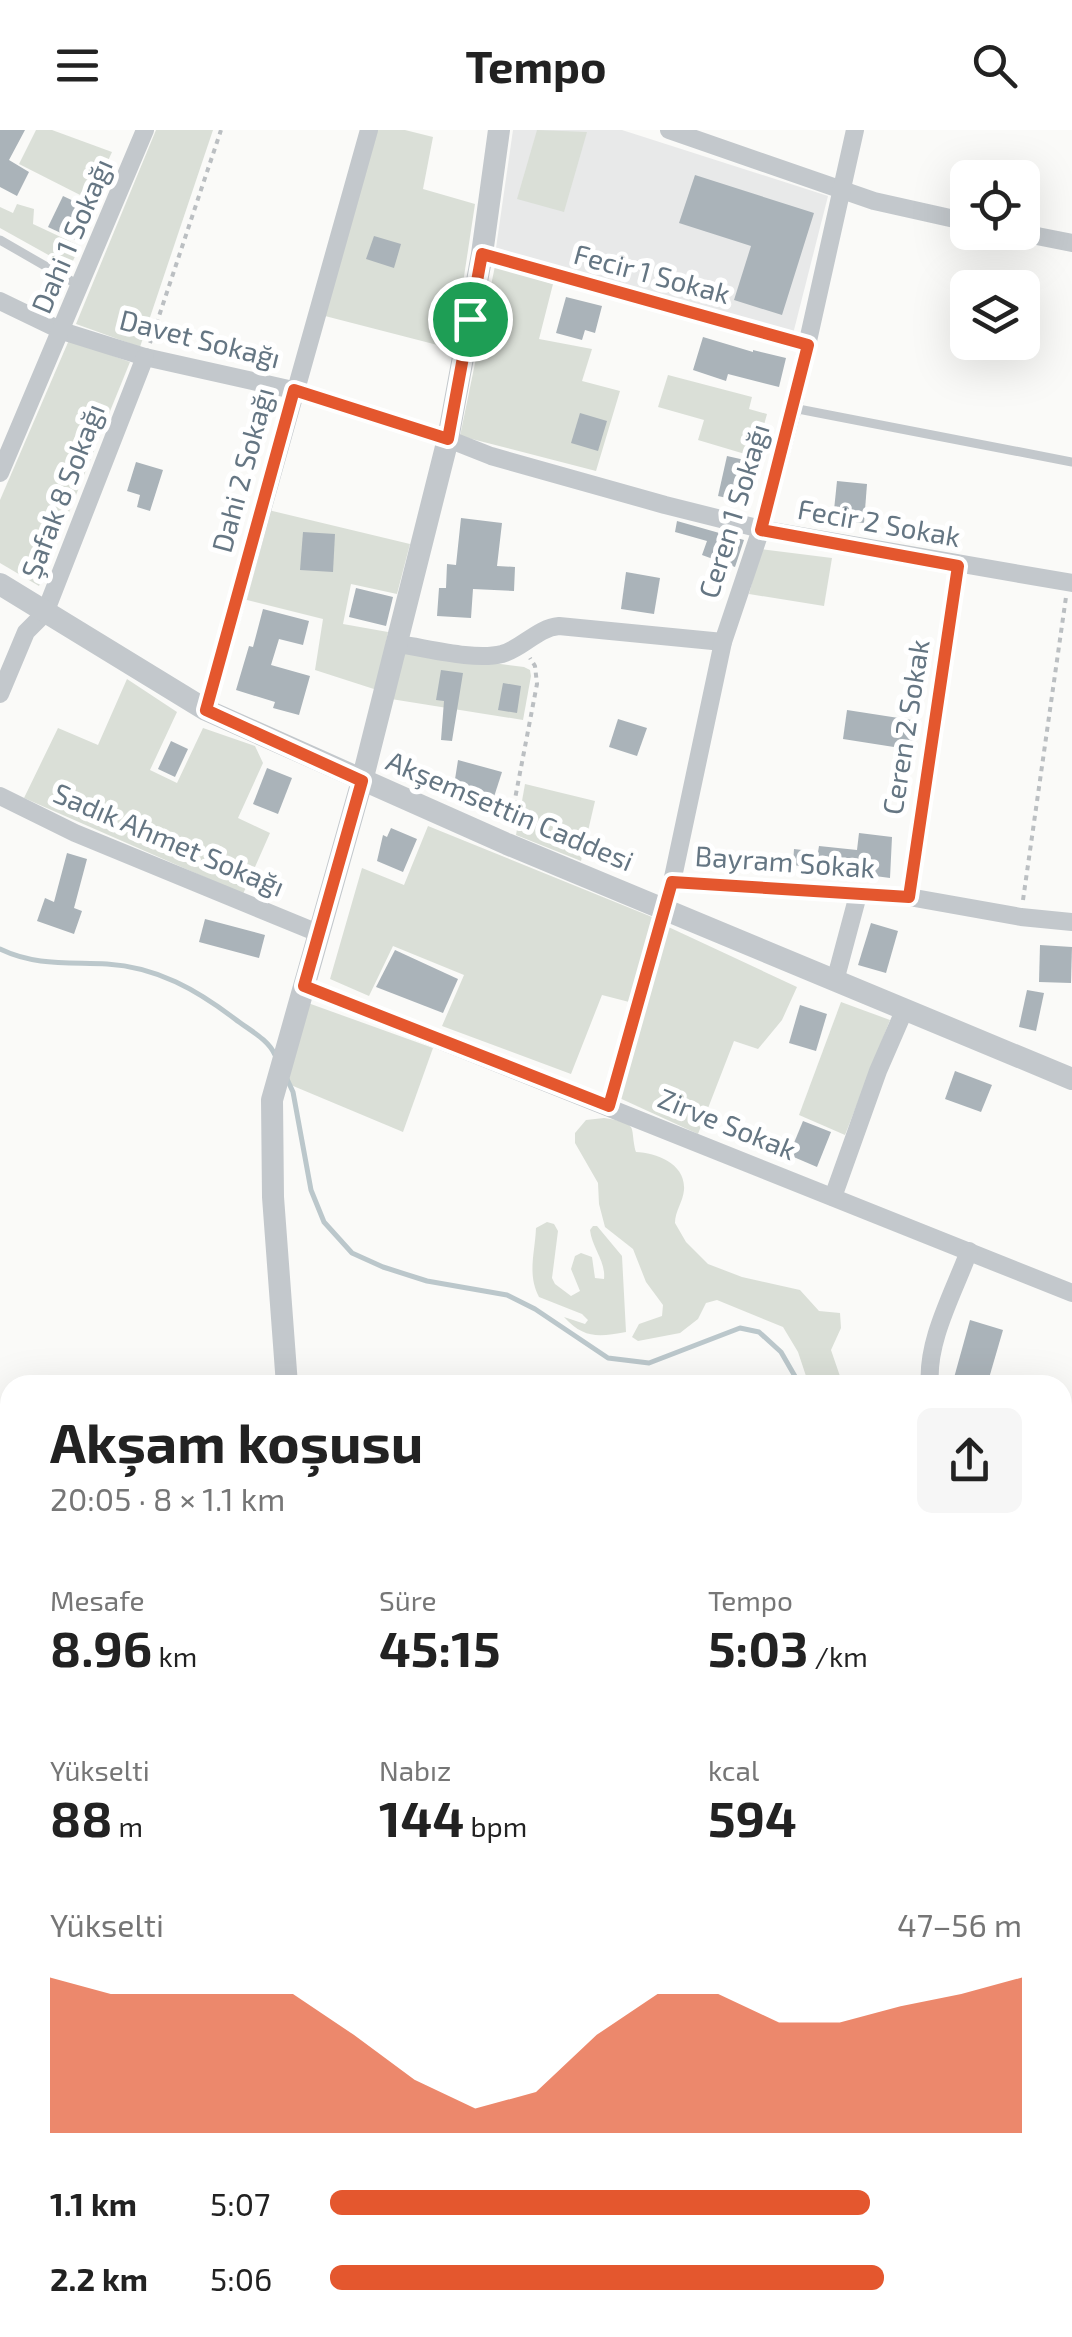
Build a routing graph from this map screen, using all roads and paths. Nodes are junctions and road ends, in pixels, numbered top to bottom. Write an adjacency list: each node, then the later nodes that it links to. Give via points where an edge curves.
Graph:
1 (145, 130): 13 (street, Dahi 1 Sokağı)
2 (221, 130): 17 (path)
3 (369, 130): 18 (street, Dahi 2 Sokağı)
4 (499, 130): 12 (street)
5 (669, 130): 7 (street)
6 (855, 130): 7 (street, Ceren 1 Sokağı)
7 (841, 189): 8 (street); 16 (street, Ceren 1 Sokağı)
8 (950, 218)
9 (1040, 237): 11 (street)
10 (0, 240): 13 (lane)
11 (1072, 243)
12 (482, 254): 16 (street, Fecir 1 Sokak); 20 (street)
13 (80, 286): 15 (street, Dahi 1 Sokağı)
14 (0, 301): 15 (street, Davet Sokağı)
15 (62, 330): 17 (street, Davet Sokağı); 22 (street, Dahi 1 Sokağı)
16 (808, 345): 19 (street, Ceren 1 Sokağı)
17 (146, 357): 18 (street, Davet Sokağı); 27 (street, Şafak 8 Sokağı)
18 (294, 390): 20 (street, Davet Sokağı); 32 (street, Dahi 2 Sokağı)
19 (794, 408): 21 (lane); 23 (street, Ceren 1 Sokağı)
20 (448, 439): 23 (street, Fecir 2 Sokak); 29 (street)
21 (1072, 462)
22 (0, 472)
23 (761, 530): 24 (street, Fecir 2 Sokak); 28 (street, Ceren 1 Sokağı)
24 (958, 566): 25 (street, Fecir 2 Sokak); 38 (street, Ceren 2 Sokak)
25 (1070, 583): 40 (path)
26 (0, 584): 27 (street, Akşemsettin Caddesi)
27 (45, 613): 31 (street, Şafak 8 Sokağı, via 26,632); 32 (street, Akşemsettin Caddesi)
28 (724, 642): 30 (street, via 548,626); 36 (street, Ceren 1 Sokağı)
29 (398, 644): 30 (street, via 488,656); 33 (street)
30 (520, 645): 35 (path, via 535,666 537,684)
31 (0, 694)
32 (206, 710): 33 (street, Akşemsettin Caddesi)
33 (362, 781): 35 (street, Akşemsettin Caddesi); 42 (street)
34 (0, 796): 42 (street, Sadık Ahmet Sokağı)
35 (506, 844): 39 (street, Akşemsettin Caddesi)
36 (672, 882): 37 (street, Bayram Sokak); 39 (street, Ceren 1 Sokağı)
37 (858, 895): 38 (street, Bayram Sokak); 43 (street)
38 (909, 897): 40 (street, Bayram Sokak)
39 (664, 908): 43 (street, Akşemsettin Caddesi); 47 (street, Ceren 1 Sokağı)
40 (1021, 917): 41 (street, Bayram Sokak)
41 (1072, 922)
42 (318, 932): 44 (street)
43 (835, 981): 45 (street, Akşemsettin Caddesi)
44 (304, 986): 47 (street, Zirve Sokak); 51 (street, via 275,1087 270,1132)
45 (904, 1011): 46 (street, Akşemsettin Caddesi); 48 (street)
46 (1072, 1078)
47 (609, 1106): 48 (street, Zirve Sokak)
48 (833, 1196): 49 (street, Zirve Sokak)
49 (969, 1252): 50 (street, Zirve Sokak); 52 (street)
50 (1072, 1293)
51 (286, 1375)
52 (930, 1375)

